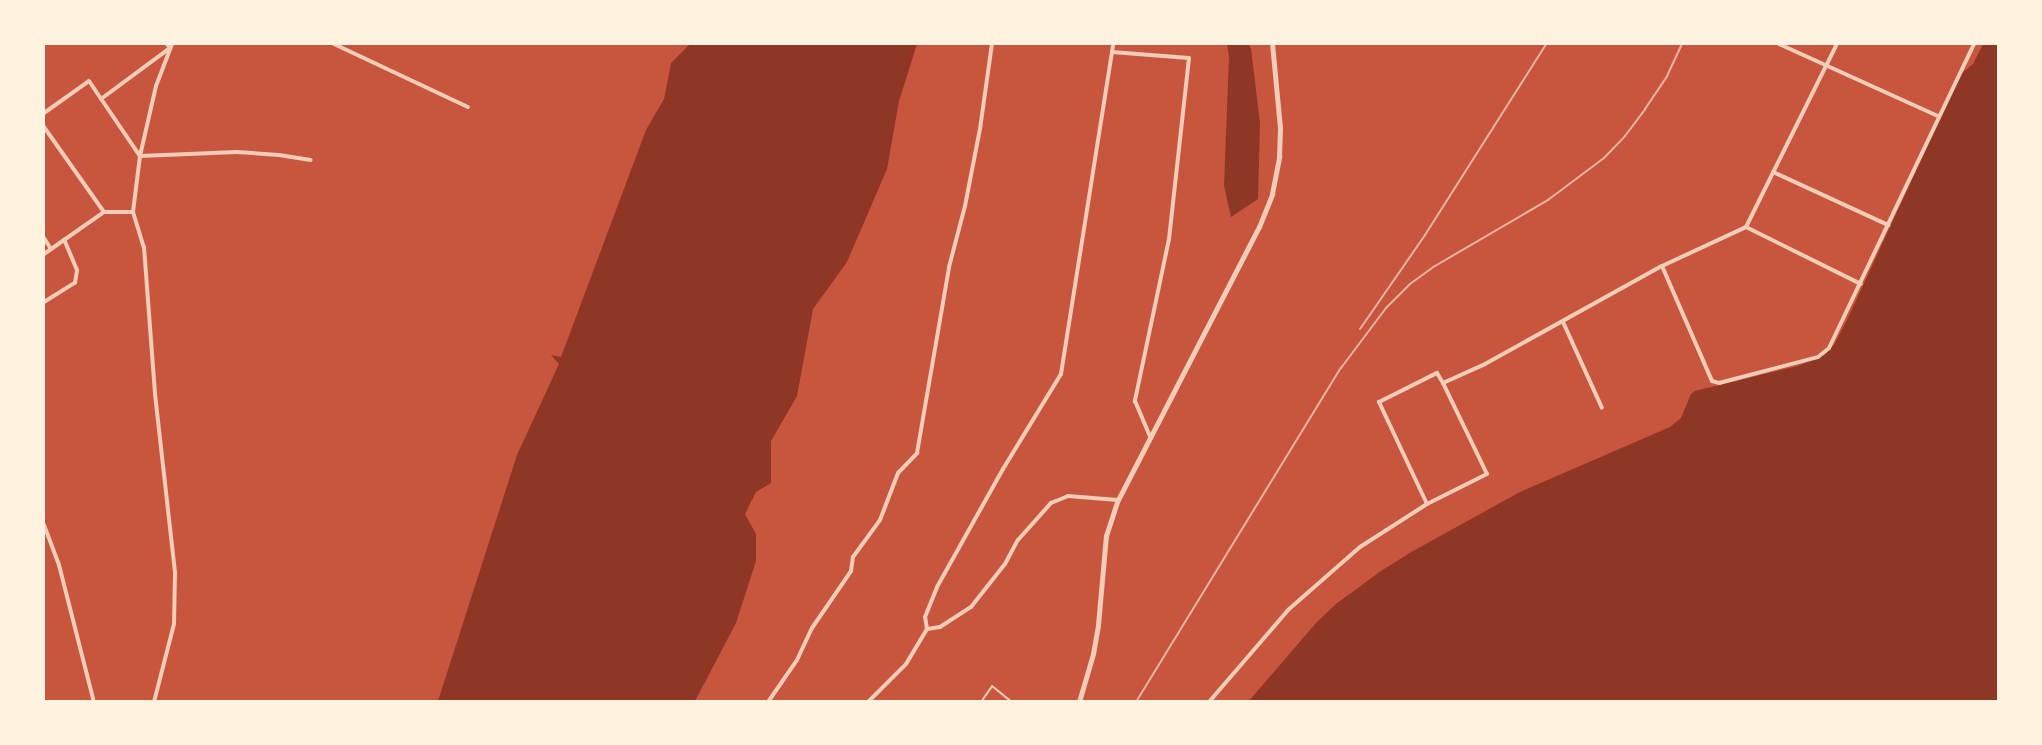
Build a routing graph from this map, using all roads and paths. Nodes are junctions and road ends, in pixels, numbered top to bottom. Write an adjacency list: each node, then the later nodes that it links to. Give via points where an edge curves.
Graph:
1 (166, 44): 9 (street)
2 (334, 44): 13 (street)
3 (992, 44): 41 (street, via 976,151 949,267 917,453 898,473 880,520 853,557 851,571)
4 (1113, 44): 10 (street)
5 (1272, 44): 34 (street, via 1280,128 1272,194 1259,227)
6 (1779, 44): 11 (street)
7 (1837, 44): 11 (street)
8 (1974, 44): 15 (street)
9 (171, 46): 12 (street); 17 (street, via 156,86)
10 (1112, 52): 34 (street, via 1189,58 1169,239 1135,402); 38 (street, via 1061,374 937,587 925,617)
11 (1827, 66): 15 (street); 19 (street)
12 (101, 99): 14 (street, via 89,81); 17 (street)
13 (468, 107)
14 (44, 113)
15 (1938, 116): 22 (street)
16 (44, 127): 20 (street)
17 (140, 156): 18 (street, via 237,152); 21 (street)
18 (311, 160)
19 (1773, 172): 22 (street); 23 (street)
20 (104, 212): 21 (street); 25 (street)
21 (133, 212): 40 (street, via 144,247 175,573 174,624)
22 (1888, 225): 29 (street)
23 (1746, 227): 28 (street); 29 (street)
24 (44, 238): 26 (street)
25 (64, 240): 26 (street); 30 (street, via 77,270 75,283)
26 (51, 249): 27 (street)
27 (44, 254)
28 (1662, 266): 29 (street, via 1708,375 1719,383 1818,357 1829,348); 31 (street)
29 (1861, 284)
30 (44, 302)
31 (1563, 321): 32 (street); 33 (street)
32 (1443, 383): 36 (street, via 1487,474); 36 (street, via 1437,373 1379,402)
33 (1602, 408)
34 (1150, 436): 35 (street)
35 (1118, 500): 38 (street, via 1068,496 1051,503 1018,540 1005,564 971,607 940,627); 45 (street, via 1106,536 1093,654)
36 (1427, 504): 46 (street, via 1360,547 1288,610)
37 (44, 525): 39 (street)
38 (927, 629): 42 (street, via 906,664)
39 (94, 702)
40 (154, 702)
41 (768, 702)
42 (868, 702)
43 (981, 702): 44 (lane, via 992,686)
44 (1012, 702)
45 (1079, 702)
46 (1209, 702)

